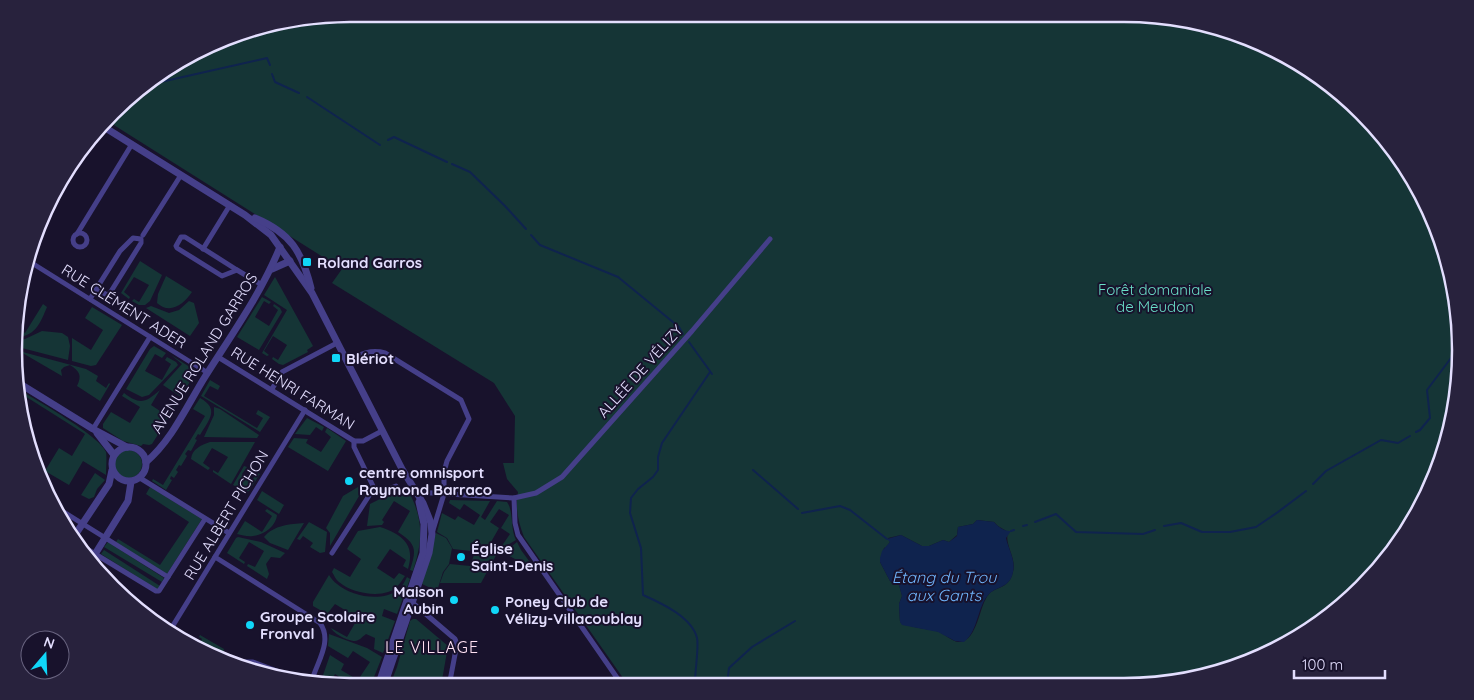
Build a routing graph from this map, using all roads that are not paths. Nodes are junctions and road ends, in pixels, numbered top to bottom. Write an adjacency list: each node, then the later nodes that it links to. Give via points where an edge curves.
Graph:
1 (108, 129): 2 (street)
2 (132, 144): 3 (street); 6 (street)
3 (181, 175): 4 (street); 7 (street)
4 (230, 205): 5 (street); 11 (street)
5 (245, 215): 9 (street, via 270,233); 10 (street, via 275,228)
6 (77, 234)
7 (143, 235)
8 (770, 240): 43 (street, ALLÉE DE VÉLIZY, via 562,477 536,493)
9 (280, 247): 10 (street, via 286,244); 12 (street); 14 (street, AVENUE ROLAND GARROS)
10 (296, 248): 12 (street); 18 (street)
11 (203, 249): 15 (street); 15 (street, via 185,237 181,237 176,246 222,276)
12 (290, 261): 14 (street, AVENUE ROLAND GARROS); 18 (street)
13 (34, 264): 19 (street, RUE CLÉMENT ADER)
14 (272, 269): 16 (street, AVENUE ROLAND GARROS)
15 (237, 270): 16 (street)
16 (262, 285): 22 (street, AVENUE ROLAND GARROS)
17 (97, 289): 17 (street, via 107,295 110,293 141,239 133,238 120,251); 19 (street)
18 (312, 293): 21 (street)
19 (90, 299): 20 (street, RUE CLÉMENT ADER)
20 (150, 337): 24 (street, RUE CLÉMENT ADER); 28 (street)
21 (337, 343): 23 (street); 26 (street, via 279,374)
22 (218, 357): 24 (street, AVENUE ROLAND GARROS); 26 (street, RUE HENRI FARMAN)
23 (347, 361): 29 (street); 42 (street, via 369,351 385,353 461,400 469,419 447,461)
24 (208, 373): 32 (street, AVENUE ROLAND GARROS)
25 (24, 387): 28 (street)
26 (272, 389): 27 (street, RUE HENRI FARMAN)
27 (305, 410): 30 (street, RUE HENRI FARMAN); 48 (street, RUE ALBERT PICHON)
28 (94, 429): 31 (street); 34 (street)
29 (382, 431): 30 (street, RUE HENRI FARMAN, via 363,441); 41 (street)
30 (354, 441): 40 (street)
31 (127, 447): 33 (street); 34 (street)
32 (159, 451): 33 (street, AVENUE ROLAND GARROS); 35 (street, AVENUE ROLAND GARROS)
33 (143, 454): 35 (street)
34 (114, 455): 36 (street)
35 (146, 462): 37 (street)
36 (112, 470): 38 (street, via 118,478); 46 (street, via 109,484)
37 (140, 478): 38 (street); 45 (street)
38 (131, 482): 50 (street, via 128,502)
39 (396, 486): 40 (street, via 379,492)
40 (374, 488): 51 (street)
41 (416, 492): 42 (street, ALLÉE DE VÉLIZY); 49 (street, via 428,514); 56 (street, via 422,510 425,539)
42 (444, 494): 43 (street, ALLÉE DE VÉLIZY); 49 (street)
43 (514, 498): 61 (street, via 518,535)
44 (66, 514): 46 (street)
45 (205, 519): 48 (street); 55 (street)
46 (82, 524): 47 (street); 50 (street)
47 (77, 531)
48 (229, 533): 53 (street, RUE ALBERT PICHON)
49 (432, 534): 56 (street, via 429,553)
50 (106, 538): 52 (street); 55 (street)
51 (332, 553)
52 (94, 554)
53 (215, 558): 57 (street, RUE ALBERT PICHON); 58 (street, via 320,623 326,636)
54 (98, 559): 55 (street, via 156,591 161,590)
55 (168, 577)
56 (410, 602): 59 (street); 60 (street, via 455,639)
57 (172, 625)
58 (313, 676)
59 (386, 678)
60 (451, 678)
61 (617, 678)

